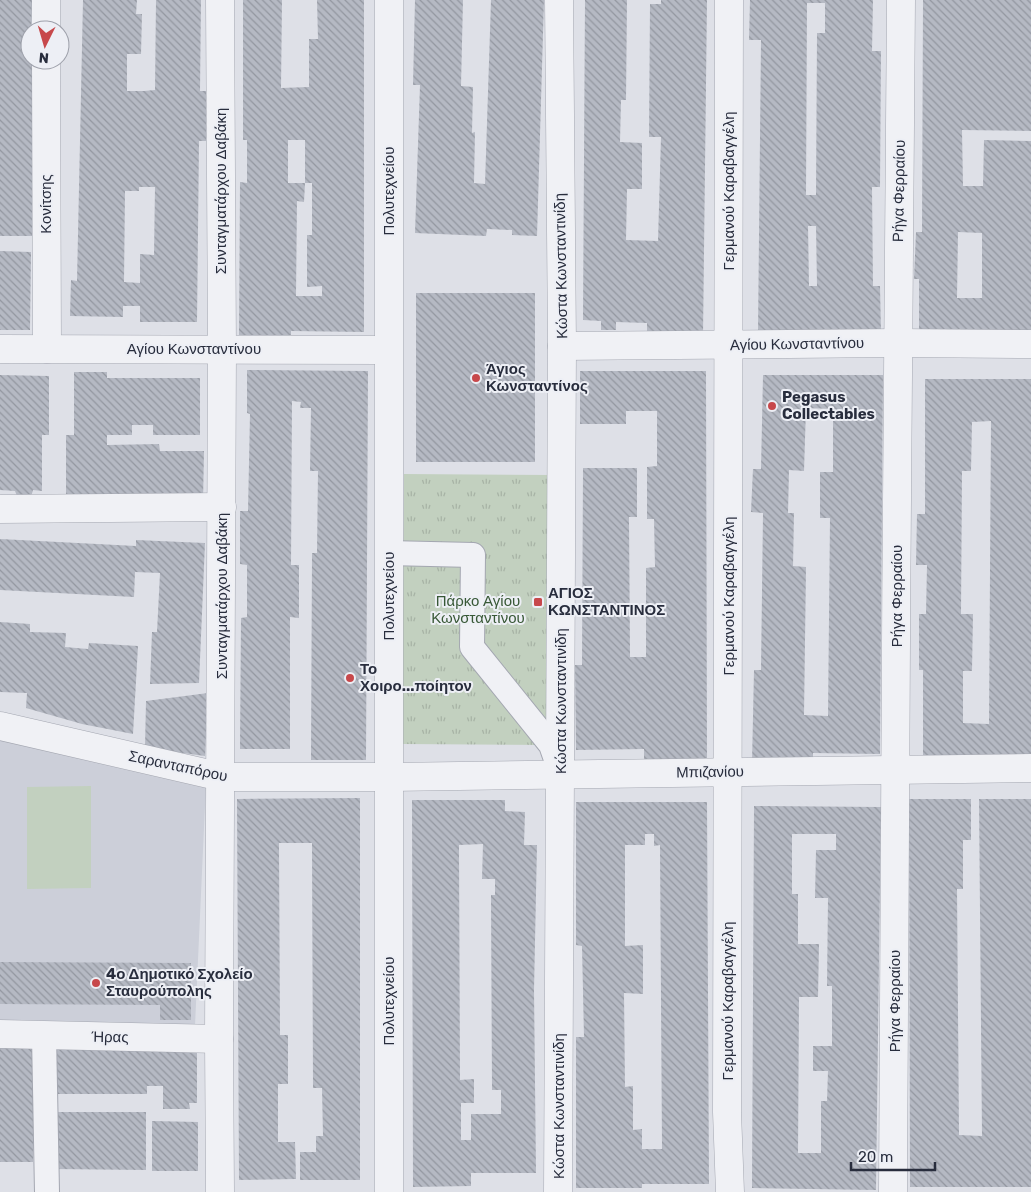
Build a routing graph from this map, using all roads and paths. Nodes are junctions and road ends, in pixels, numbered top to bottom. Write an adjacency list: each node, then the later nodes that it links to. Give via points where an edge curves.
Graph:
1 (46, 0): 7 (street)
2 (220, 0): 15 (street, Συνταγματάρχου Δαβάκη)
3 (389, 0): 16 (street, Πολυτεχνείου)
4 (559, 0): 12 (street, Κώστα Κωνσταντινίδη)
5 (729, 0): 11 (street, Γερμανού Καραβαγγέλη)
6 (901, 0): 9 (street, Ρήγα Φερραίου)
7 (46, 20)
8 (46, 70): 14 (street, Κονίτσης)
9 (897, 343): 10 (street, Αγίου Κωνσταντίνου); 11 (street, Αγίου Κωνσταντίνου); 22 (street, Ρήγα Φερραίου)
10 (1031, 344)
11 (730, 345): 12 (street, Αγίου Κωνσταντίνου); 23 (street, Γερμανού Καραβαγγέλη)
12 (562, 346): 24 (street, Κώστα Κωνσταντινίδη)
13 (0, 348): 14 (street, Αγίου Κωνσταντίνου)
14 (47, 349): 15 (street, Αγίου Κωνσταντίνου)
15 (222, 349): 16 (street, Αγίου Κωνσταντίνου); 17 (street, Συνταγματάρχου Δαβάκη)
16 (388, 350): 19 (street, Πολυτεχνείου)
17 (222, 506): 18 (street); 25 (street, Συνταγματάρχου Δαβάκη)
18 (0, 509)
19 (388, 553): 24 (street, via 473,555 472,647 551,745); 26 (street, Πολυτεχνείου)
20 (0, 726): 25 (street, Σαρανταπόρου)
21 (1031, 768): 22 (street, Μπιζανίου)
22 (896, 770): 23 (street, Μπιζανίου); 35 (street, Ρήγα Φερραίου)
23 (728, 771): 24 (street, Μπιζανίου); 34 (street, Γερμανού Καραβαγγέλη, via 727,1112)
24 (561, 774): 26 (street, Μπιζανίου); 33 (street, Κώστα Κωνσταντινίδη)
25 (222, 777): 26 (street, Σαρανταπόρου); 29 (street, Συνταγματάρχου Δαβάκη)
26 (390, 777): 32 (street, Πολυτεχνείου)
27 (0, 1034): 28 (street, Ήρας)
28 (44, 1035): 29 (street, Ήρας); 30 (street)
29 (219, 1039): 31 (street, Συνταγματάρχου Δαβάκη)
30 (46, 1192)
31 (220, 1192)
32 (388, 1192)
33 (558, 1192)
34 (730, 1192)
35 (893, 1192)

